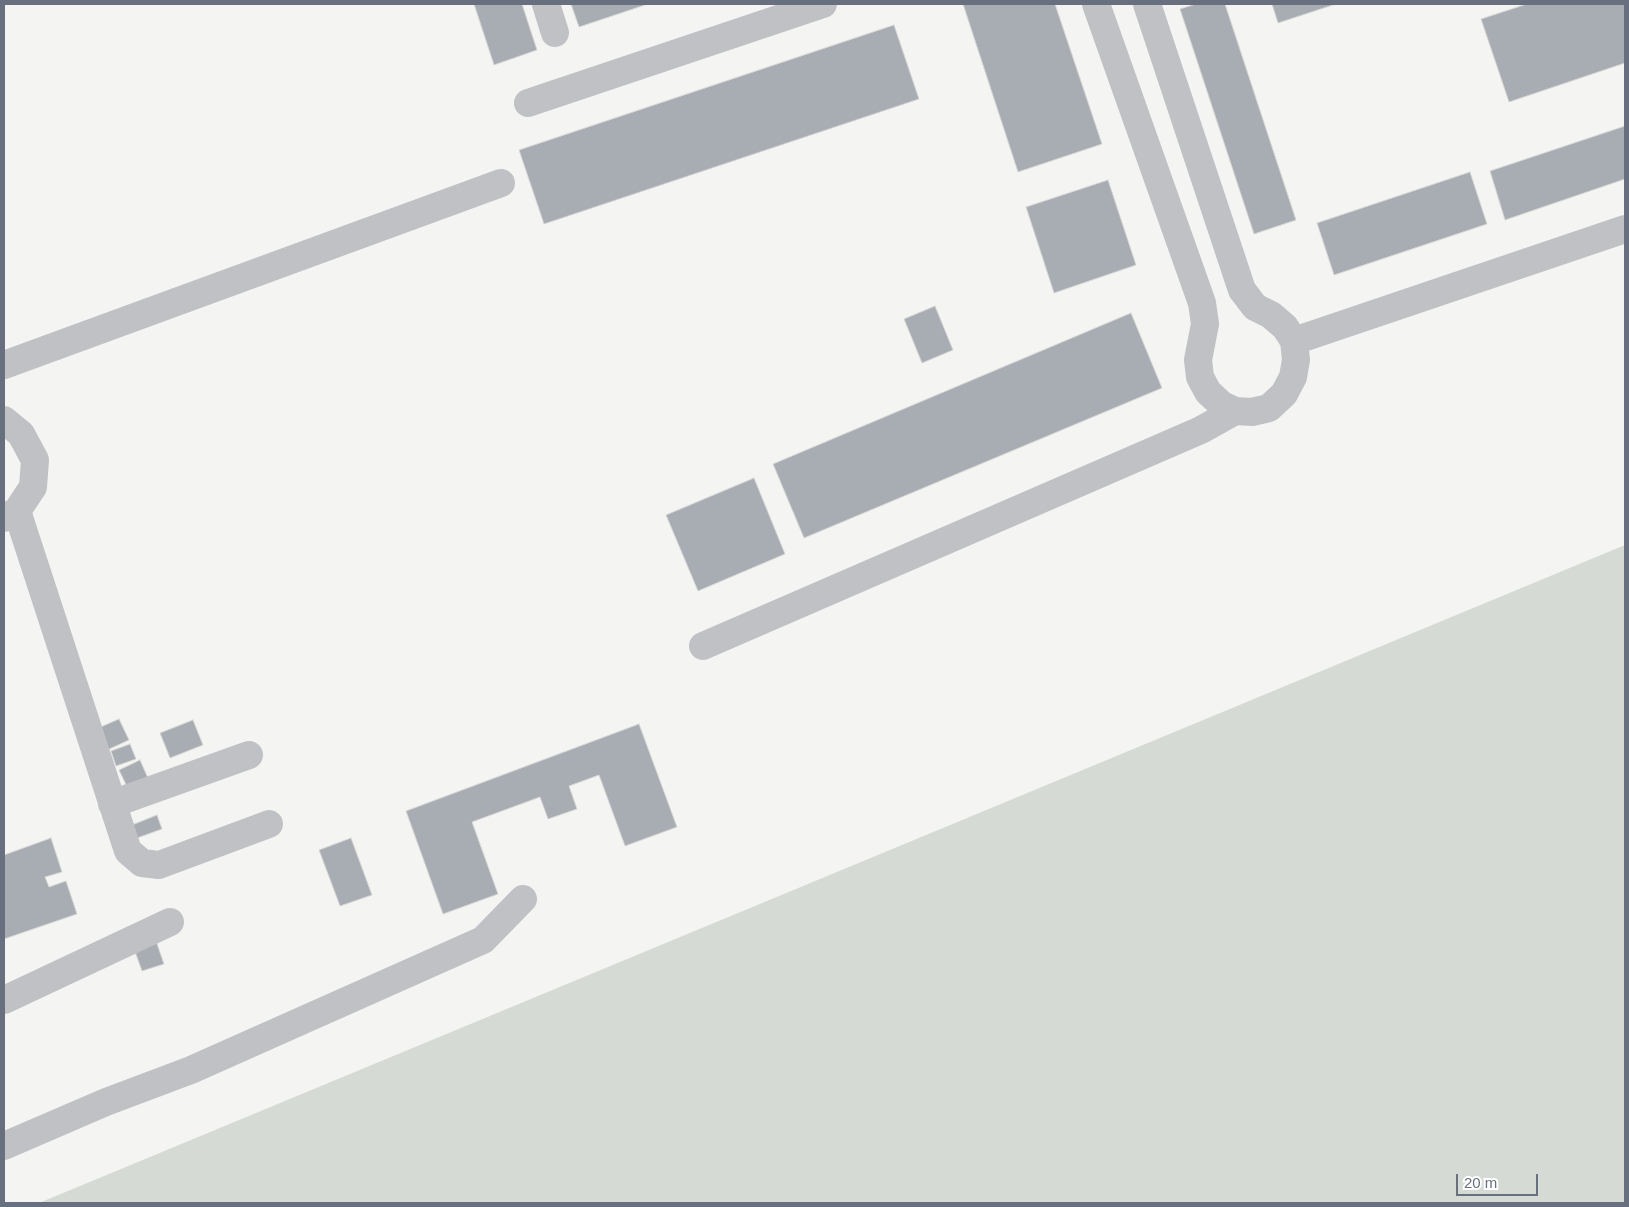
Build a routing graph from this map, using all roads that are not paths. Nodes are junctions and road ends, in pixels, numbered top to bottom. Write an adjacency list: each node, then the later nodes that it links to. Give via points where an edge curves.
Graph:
1 (546, 4): 5 (street)
2 (823, 4): 6 (street)
3 (1096, 4): 11 (street, via 1202,303 1205,324 1198,360 1200,377 1208,392 1222,405)
4 (1147, 4): 9 (street, via 1242,290 1255,308 1285,326)
5 (555, 33)
6 (528, 103)
7 (501, 184): 10 (street)
8 (1625, 229): 9 (street)
9 (1294, 341): 11 (street, via 1296,360 1293,377 1284,394 1269,408)
10 (4, 365)
11 (1235, 411): 14 (street, via 1201,430)
12 (4, 420): 13 (street, via 21,434 36,460 33,488)
13 (10, 515): 16 (street)
14 (703, 646)
15 (249, 755): 16 (street)
16 (112, 804): 17 (street, via 128,851 142,863 159,865)
17 (269, 824)
18 (523, 900): 21 (street, via 483,940 191,1070)
19 (170, 922): 20 (street)
20 (4, 1000)
21 (4, 1146)

